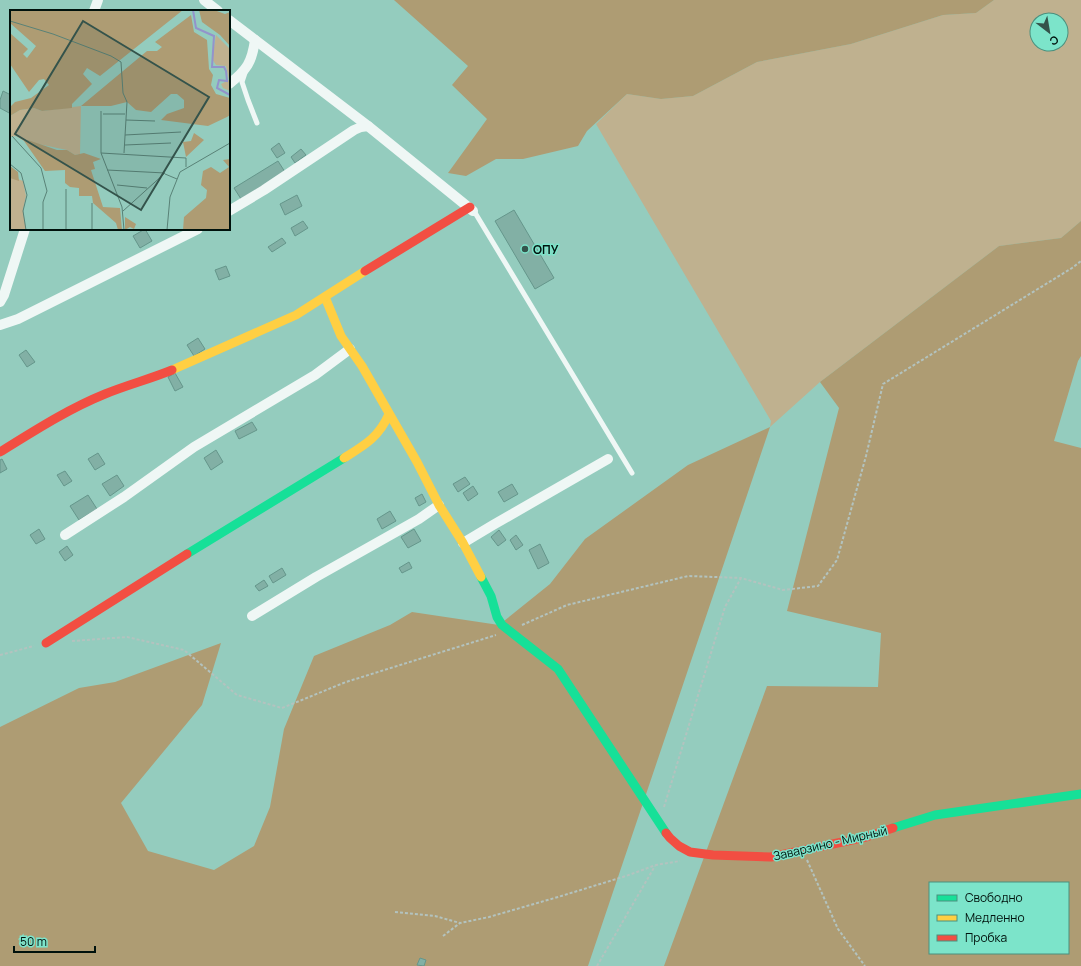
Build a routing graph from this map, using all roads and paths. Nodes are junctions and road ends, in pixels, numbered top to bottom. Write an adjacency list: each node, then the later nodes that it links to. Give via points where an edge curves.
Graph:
1 (98, 0): 3 (street)
2 (204, 0): 4 (street)
3 (94, 10)
4 (217, 10)
5 (230, 21): 6 (street)
6 (255, 40): 7 (street, via 253,55); 10 (street)
7 (246, 68): 8 (street); 9 (lane, via 242,82)
8 (230, 83)
9 (257, 123)
10 (368, 126): 11 (street); 12 (street, via 354,130)
11 (472, 209): 16 (street); 23 (lane)
12 (230, 210)
13 (25, 230): 17 (street)
14 (196, 230): 18 (street, via 18,319)
15 (1081, 261): 27 (path, via 883,384 837,560 818,586 783,590)
16 (325, 296): 19 (street, Заварзино - Мирный, via 341,336); 21 (street, via 296,315 186,365 99,397 58,417)
17 (0, 302)
18 (0, 325)
19 (350, 349): 20 (street, Заварзино - Мирный); 25 (street, via 315,375 194,447)
20 (389, 414): 24 (street, Заварзино - Мирный); 31 (street, via 377,436 368,443)
21 (0, 452)
22 (608, 459): 26 (street)
23 (632, 473)
24 (439, 504): 26 (street, Заварзино - Мирный); 28 (street, via 419,519)
25 (65, 535)
26 (463, 543): 29 (street, Заварзино - Мирный, via 491,596 497,617)
27 (741, 578): 29 (path, via 688,576 567,605); 34 (path, via 725,607)
28 (252, 616)
29 (509, 630): 30 (path, via 346,682 282,708 237,695 184,650 127,637); 34 (street, Заварзино - Мирный, via 558,669)
30 (68, 642)
31 (46, 644): 32 (path)
32 (0, 655)
33 (1081, 794): 35 (street, Заварзино - Мирный, via 935,815 866,837)
34 (660, 822): 35 (street, Заварзино - Мирный, via 670,838 690,852 771,857)
35 (803, 850): 42 (path, via 838,929)
36 (684, 860): 37 (path)
37 (656, 865): 39 (path, via 558,897); 41 (path)
38 (395, 912): 39 (path, via 435,916)
39 (460, 923): 40 (path)
40 (443, 936)
41 (598, 966)
42 (865, 966)

